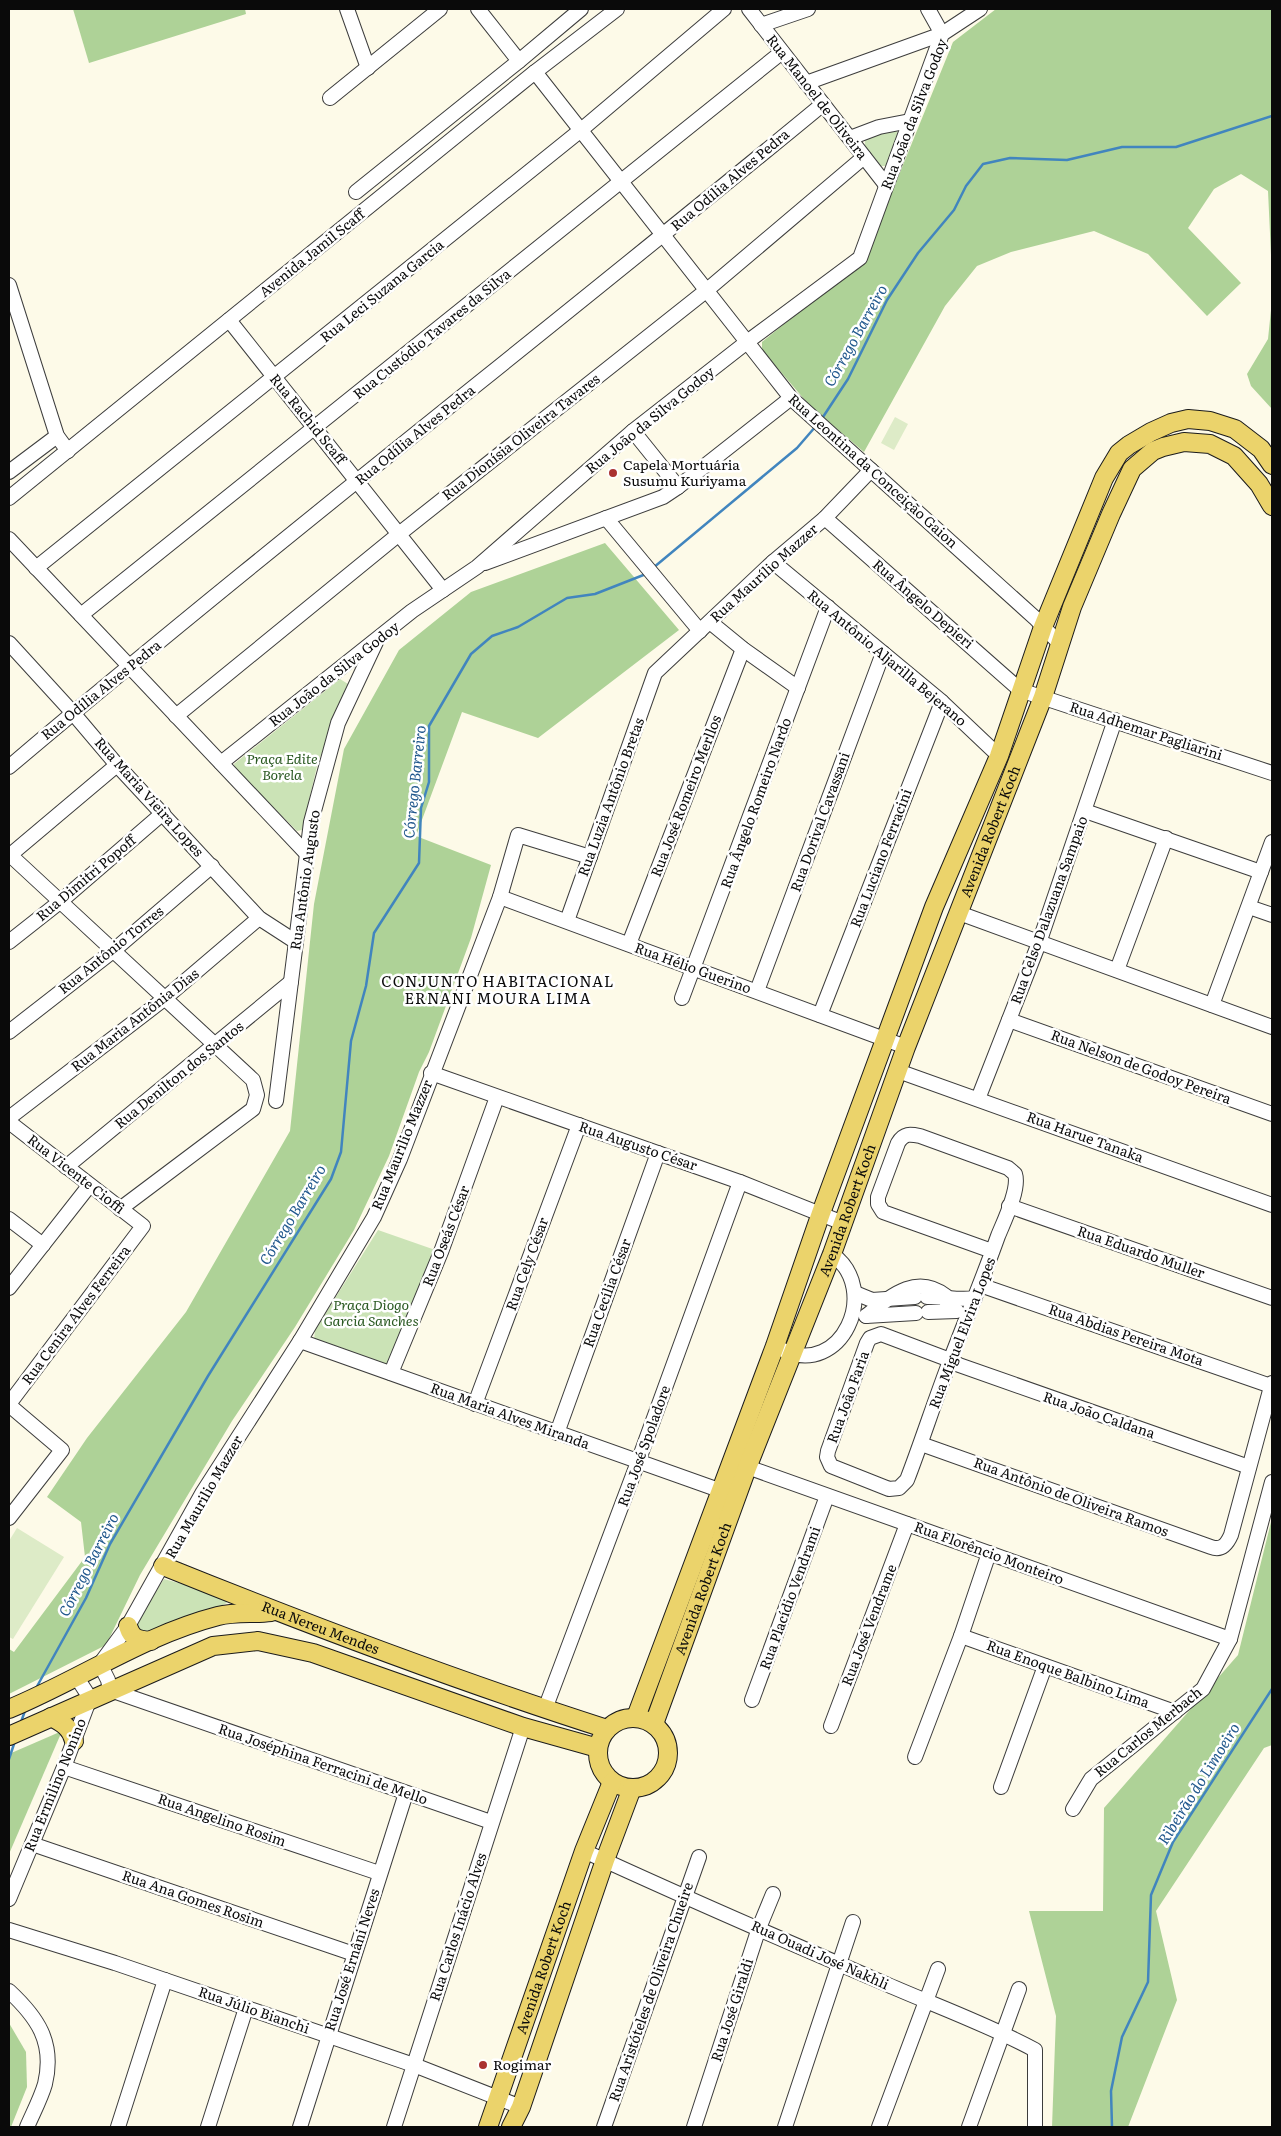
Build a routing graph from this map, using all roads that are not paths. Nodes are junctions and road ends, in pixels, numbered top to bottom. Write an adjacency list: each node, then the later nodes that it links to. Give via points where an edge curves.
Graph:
1 (347, 9): 15 (street)
2 (440, 9): 15 (street)
3 (478, 9): 14 (street)
4 (581, 9): 14 (street)
5 (617, 9): 16 (street, Avenida Jamil Scaff)
6 (724, 9): 21 (street, Rua Leci Suzana Garcia)
7 (749, 9): 11 (street, Rua Manoel de Oliveira)
8 (808, 9): 11 (street)
9 (928, 9): 12 (street)
10 (980, 9): 12 (street, Rua João da Silva Godoy)
11 (761, 25): 13 (street, Rua Manoel de Oliveira)
12 (942, 34): 17 (street); 20 (street, Rua João da Silva Godoy)
13 (782, 52): 17 (street, Rua Manoel de Oliveira); 25 (street, Rua Custódio Tavares da Silva)
14 (519, 61): 24 (street)
15 (368, 68): 18 (street)
16 (535, 72): 21 (street, Rua Leontina da Conceição Gaion); 28 (street, Avenida Jamil Scaff)
17 (806, 83): 19 (street, Rua Manoel de Oliveira)
18 (330, 98)
19 (823, 104): 22 (street, Rua Manoel de Oliveira); 29 (street, Rua Odília Alves Pedra)
20 (910, 120): 22 (street); 26 (street, Rua João da Silva Godoy)
21 (581, 130): 25 (street, Rua Leontina da Conceição Gaion); 34 (street, Rua Leci Suzana Garcia)
22 (850, 138): 23 (street, Rua Manoel de Oliveira)
23 (864, 158): 26 (street, Rua Manoel de Oliveira); 31 (street, Rua Dionísia Oliveira Tavares)
24 (374, 178): 27 (street); 28 (street)
25 (621, 181): 29 (street, Rua Leontina da Conceição Gaion); 36 (street, Rua Custódio Tavares da Silva)
26 (886, 185): 33 (street, Rua João da Silva Godoy, via 860,258)
27 (356, 192)
28 (385, 194): 32 (street, Avenida Jamil Scaff)
29 (664, 235): 31 (street, Rua Leontina da Conceição Gaion); 43 (street, Rua Odília Alves Pedra)
30 (9, 285): 38 (street)
31 (707, 290): 33 (street, Rua Leontina da Conceição Gaion); 49 (street, Rua Dionísia Oliveira Tavares)
32 (229, 320): 34 (street, Rua Rachid Scaff); 39 (street, Avenida Jamil Scaff)
33 (748, 342): 35 (street, Rua Leontina da Conceição Gaion); 37 (street, Rua João da Silva Godoy)
34 (275, 377): 36 (street, Rua Rachid Scaff); 53 (street, Rua Leci Suzana Garcia)
35 (791, 398): 41 (street, Rua Leontina da Conceição Gaion); 44 (street)
36 (315, 428): 43 (street, Rua Rachid Scaff); 56 (street, Rua Custódio Tavares da Silva)
37 (633, 431): 44 (street); 52 (street, Rua João da Silva Godoy)
38 (57, 436): 39 (street); 42 (street)
39 (68, 451): 45 (street, Avenida Jamil Scaff)
40 (1272, 465): 58 (main road, Avenida Robert Koch, via 1261,449 1235,429 1210,421 1188,419 1171,424 1129,445 1119,454 1104,478)
41 (871, 470): 48 (street, Rua Maurílio Mazzer); 58 (street, Rua Leontina da Conceição Gaion)
42 (9, 472)
43 (358, 481): 49 (street, Rua Rachid Scaff); 64 (street, Rua Odília Alves Pedra)
44 (678, 487): 47 (street, via 663,497)
45 (9, 498)
46 (1272, 506): 61 (main road, Avenida Robert Koch, via 1234,456 1221,448 1184,442 1153,450 1132,469 1079,590)
47 (606, 518): 52 (street); 57 (street, via 662,586)
48 (825, 518): 51 (street, Rua Maurílio Mazzer); 67 (street, Rua Ângelo Depieri)
49 (399, 534): 54 (street, Rua Rachid Scaff); 71 (street, Rua Dionísia Oliveira Tavares)
50 (9, 539): 53 (street)
51 (773, 562): 55 (street, Rua Antônio Aljarilla Bejerano); 57 (street, Rua Maurílio Mazzer)
52 (477, 567): 54 (street, Rua João da Silva Godoy)
53 (36, 568): 56 (street)
54 (443, 590): 59 (street, Rua João da Silva Godoy)
55 (828, 607): 63 (street, Rua Antônio Aljarilla Bejerano); 66 (street, Rua Ângelo Romeiro Nardo)
56 (81, 615): 64 (street)
57 (705, 627): 62 (street); 65 (street, Rua Maurílio Mazzer)
58 (1043, 627): 61 (street, Rua Leontina da Conceição Gaion); 67 (main road, Avenida Robert Koch)
59 (378, 639): 74 (street, Rua João da Silva Godoy); 82 (street, Rua Antônio Augusto, via 338,723 311,822)
60 (9, 643): 70 (street, Rua Maria Vieira Lopes)
61 (1060, 644): 68 (main road, Avenida Robert Koch)
62 (743, 648): 66 (street); 97 (street, Rua José Romeiro Merllos)
63 (882, 653): 69 (street, Rua Antônio Aljarilla Bejerano); 102 (street, Rua Dorival Cavassani)
64 (130, 666): 70 (street, Rua Odília Alves Pedra); 71 (street)
65 (655, 674): 84 (street, Rua Luzia Antônio Bretas)
66 (798, 688): 99 (street, Rua Ângelo Romeiro Nardo)
67 (1020, 690): 68 (street, Rua Adhemar Pagliarini); 73 (main road, Avenida Robert Koch)
68 (1043, 697): 72 (street, Rua Adhemar Pagliarini); 90 (main road, Avenida Robert Koch)
69 (942, 702): 73 (street, Rua Antônio Aljarilla Bejerano); 106 (street, Rua Luciano Ferracini)
70 (73, 713): 75 (street, Rua Maria Vieira Lopes); 76 (street, Rua Odília Alves Pedra)
71 (176, 716): 74 (street)
72 (1115, 720): 77 (street, Rua Adhemar Pagliarini); 78 (street, Rua Celso Dalazuana Sampaio)
73 (999, 756): 110 (main road, Avenida Robert Koch, via 934,907)
74 (221, 763): 82 (street)
75 (117, 765): 79 (street, Rua Maria Vieira Lopes); 83 (street)
76 (9, 767)
77 (1272, 774)
78 (1085, 811): 80 (street); 96 (street, Rua Celso Dalazuana Sampaio)
79 (163, 813): 85 (street, Rua Maria Vieira Lopes); 88 (street, Rua Dimitri Popoff)
80 (1166, 838): 86 (street); 100 (street)
81 (1272, 842): 86 (street)
82 (307, 854): 95 (street, Rua Antônio Augusto)
83 (9, 855): 88 (street)
84 (590, 857): 87 (street, Rua Maurilio Mazzer, via 518,834); 93 (street, Rua Luzia Antônio Bretas)
85 (212, 866): 92 (street, Rua Maria Vieira Lopes); 98 (street, Rua Antônio Torres)
86 (1261, 872): 89 (street)
87 (500, 897): 93 (street, Rua Hélio Guerino); 114 (street, Rua Maurilio Mazzer)
88 (61, 901): 94 (street, Rua Dimitri Popoff); 98 (street)
89 (1249, 907): 91 (street); 105 (street)
90 (959, 913): 96 (street); 112 (main road, Avenida Robert Koch)
91 (1272, 915)
92 (259, 918): 95 (street, Rua Maria Vieira Lopes); 104 (street, Rua Maria Antônia Dias)
93 (567, 921): 97 (street, Rua Hélio Guerino)
94 (9, 942)
95 (296, 942): 101 (street, Rua Antônio Augusto)
96 (1039, 943): 100 (street); 107 (street, Rua Celso Dalazuana Sampaio)
97 (629, 944): 99 (street, Rua Hélio Guerino)
98 (113, 951): 104 (street); 109 (street, Rua Antônio Torres)
99 (695, 969): 102 (street, Rua Hélio Guerino); 103 (street, Rua Ângelo Romeiro Nardo)
100 (1117, 970): 105 (street)
101 (291, 982): 111 (street, Rua Denilton dos Santos); 117 (street, Rua Antônio Augusto)
102 (757, 991): 106 (street, Rua Hélio Guerino)
103 (682, 998)
104 (164, 999): 111 (street); 119 (street, Rua Maria Antônia Dias)
105 (1212, 1005): 108 (street)
106 (820, 1015): 110 (street, Rua Hélio Guerino)
107 (1009, 1020): 116 (street, Rua Celso Dalazuana Sampaio); 118 (street, Rua Nelson de Godoy Pereira)
108 (1272, 1027)
109 (9, 1032)
110 (885, 1040): 112 (street, Rua Hélio Guerino); 128 (main road, Avenida Robert Koch)
111 (215, 1047): 122 (street, Rua Denilton dos Santos); 127 (street, via 253,1080 257,1095 253,1109)
112 (906, 1047): 113 (main road, Avenida Robert Koch)
113 (898, 1071): 116 (street, Rua Harue Tanaka); 130 (main road, Avenida Robert Koch)
114 (431, 1073): 115 (street, Rua Augusto César); 146 (street, Rua Maurilio Mazzer, via 400,1159 374,1217)
115 (497, 1097): 120 (street, Rua Augusto César); 150 (street, Rua Oseás César, via 441,1252)
116 (978, 1099): 125 (street, Rua Harue Tanaka)
117 (276, 1101)
118 (1272, 1114)
119 (9, 1120): 122 (street, Rua Vicente Cioffi)
120 (579, 1125): 121 (street, Rua Augusto César); 152 (street, Rua Cely César)
121 (658, 1153): 123 (street, Rua Augusto César); 154 (street, Rua Cecília César)
122 (66, 1167): 124 (street, Rua Vicente Cioffi)
123 (740, 1182): 128 (street, Rua Augusto César); 157 (street, Rua José Spoladore)
124 (89, 1186): 127 (street, Rua Vicente Cioffi); 132 (street)
125 (1272, 1205)
126 (1009, 1206): 133 (street, Rua Miguel Elvira Lopes); 133 (street, Rua Miguel Elvira Lopes, via 1017,1185 1015,1174 1008,1168 920,1136 902,1136 878,1197 880,1209 887,1215); 140 (street, Rua Eduardo Muller)
127 (120, 1209): 131 (street, Rua Vicente Cioffi)
128 (821, 1213): 130 (street, Rua Augusto César); 147 (main road, Avenida Robert Koch)
129 (9, 1219): 132 (street)
130 (843, 1223): 134 (main road, Avenida Robert Koch)
131 (143, 1226): 153 (street, Rua Cenira Alves Ferreira)
132 (43, 1245): 135 (street)
133 (992, 1251): 136 (street, Rua Miguel Elvira Lopes)
134 (832, 1254): 137 (street, via 842,1264); 148 (main road, Avenida Robert Koch)
135 (9, 1288)
136 (978, 1291): 138 (street, Rua Abdias Pereira Mota, via 962,1299); 143 (street, Rua Miguel Elvira Lopes); 151 (street, Rua Abdias Pereira Mota)
137 (855, 1293): 139 (street, via 868,1299); 144 (street)
138 (946, 1296): 139 (street); 139 (street, via 926,1286 909,1288); 141 (street)
139 (888, 1298): 142 (street)
140 (1272, 1298)
141 (948, 1311): 142 (street); 143 (street, via 959,1311)
142 (866, 1316): 144 (street)
143 (968, 1316): 149 (street, Rua Miguel Elvira Lopes)
144 (850, 1324): 148 (street, via 822,1352 809,1356)
145 (876, 1335): 149 (street, Rua João Caldana, via 885,1334); 161 (street, Rua João Faria, via 868,1343 828,1451 828,1462 844,1472 889,1489)
146 (300, 1341): 150 (street, Rua Maria Alves Miranda); 167 (street, Rua Maurilio Mazzer, via 203,1492)
147 (775, 1346): 148 (street); 156 (main road, Avenida Robert Koch)
148 (793, 1355): 159 (main road, Avenida Robert Koch)
149 (950, 1360): 155 (street, Rua Miguel Elvira Lopes); 158 (street, Rua João Caldana)
150 (391, 1373): 152 (street, Rua Maria Alves Miranda)
151 (1272, 1384): 158 (street)
152 (476, 1404): 154 (street, Rua Maria Alves Miranda)
153 (9, 1405): 164 (street, via 62,1450)
154 (557, 1433): 157 (street, Rua Maria Alves Miranda)
155 (921, 1444): 158 (street, Rua Antônio de Oliveira Ramos, via 1220,1548 1231,1535); 161 (street, Rua Miguel Elvira Lopes, via 907,1480)
156 (731, 1461): 159 (street, Rua Florêncio Monteiro); 162 (main road, Avenida Robert Koch)
157 (638, 1462): 162 (street, Rua Maria Alves Miranda); 184 (street, Rua José Spoladore)
158 (1249, 1467)
159 (747, 1468): 163 (street, Rua Florêncio Monteiro); 188 (main road, Avenida Robert Koch)
160 (1272, 1482): 171 (street, Rua Carlos Merbach)
161 (899, 1488)
162 (719, 1490): 187 (main road, Avenida Robert Koch)
163 (827, 1496): 165 (street, Rua Florêncio Monteiro); 180 (street, Rua Placídio Vendrami)
164 (9, 1518)
165 (908, 1524): 166 (street, Rua Florêncio Monteiro); 189 (street, Rua José Vendrame)
166 (989, 1553): 170 (street); 171 (street, Rua Florêncio Monteiro)
167 (163, 1566): 168 (main road); 169 (street, Rua Maurilio Mazzer)
168 (277, 1612): 172 (main road, Rua Nereu Mendes, via 219,1616); 178 (main road, Rua Nereu Mendes)
169 (128, 1626): 172 (main road, via 131,1635 138,1640); 173 (street, Rua Maurilio Mazzer)
170 (961, 1636): 174 (street, Rua Enoque Balbino Lima); 195 (street)
171 (1230, 1639): 185 (street, Rua Carlos Merbach, via 1203,1689)
172 (151, 1642): 173 (main road, Rua Nereu Mendes)
173 (100, 1664): 175 (main road, Rua Nereu Mendes); 177 (street)
174 (1045, 1666): 185 (street, Rua Enoque Balbino Lima); 198 (street)
175 (79, 1675): 179 (street); 182 (main road, Rua Nereu Mendes)
176 (141, 1676): 177 (main road, Rua Nereu Mendes); 181 (street, Rua Joséphina Ferracini de Mello, via 139,1689); 183 (main road, Rua Nereu Mendes, via 213,1646 258,1641 313,1654)
177 (110, 1690): 179 (main road, Rua Nereu Mendes); 181 (street, Rua Joséphina Ferracini de Mello)
178 (496, 1691): 183 (main road, via 469,1688 465,1691 464,1700); 184 (main road, Rua Nereu Mendes)
179 (90, 1698): 186 (main road, Rua Nereu Mendes); 193 (street, Rua Ermilino Nonino)
180 (752, 1700)
181 (156, 1706): 200 (street, Rua Joséphina Ferracini de Mello)
182 (9, 1709)
183 (472, 1709): 190 (main road, Rua Nereu Mendes)
184 (546, 1709): 191 (main road, Rua Nereu Mendes)
185 (1175, 1712): 201 (street, Rua Carlos Merbach, via 1091,1779)
186 (51, 1717): 192 (main road, Rua Nereu Mendes); 193 (main road, via 70,1729)
187 (636, 1717): 188 (main road); 191 (main road, via 615,1722)
188 (654, 1724): 199 (main road, via 667,1743 666,1765 653,1782)
189 (831, 1726)
190 (523, 1727): 194 (main road, Rua Nereu Mendes); 202 (street, Rua Carlos Inácio Alves)
191 (607, 1729): 194 (main road)
192 (9, 1736)
193 (74, 1741): 196 (street, Rua Ermilino Nonino)
194 (598, 1748): 197 (main road, via 600,1767)
195 (915, 1758)
196 (64, 1767): 203 (street, Rua Ermilino Nonino); 207 (street, Rua Angelino Rosim)
197 (612, 1782): 199 (main road); 204 (main road, Avenida Robert Koch)
198 (1001, 1787)
199 (632, 1788): 206 (main road, Avenida Robert Koch)
200 (406, 1793): 202 (street, Rua Joséphina Ferracini de Mello); 207 (street, Rua José Ernâni Neves)
201 (1073, 1809)
202 (492, 1822): 224 (street, Rua Carlos Inácio Alves)
203 (32, 1844): 210 (street, Rua Ermilino Nonino); 214 (street, Rua Ana Gomes Rosim)
204 (584, 1851): 206 (street, Rua Ouadi José Nakhli); 225 (main road, Avenida Robert Koch)
205 (699, 1857): 209 (street, Rua Aristóteles de Oliveira Chueire)
206 (605, 1860): 209 (street, Rua Ouadi José Nakhli); 226 (main road, Avenida Robert Koch)
207 (379, 1873): 214 (street, Rua José Ernâni Neves)
208 (773, 1894): 212 (street, Rua José Giraldi)
209 (684, 1897): 212 (street, Rua Ouadi José Nakhli); 234 (street, Rua Aristóteles de Oliveira Chueire)
210 (9, 1899)
211 (853, 1922): 215 (street)
212 (759, 1928): 215 (street, Rua Ouadi José Nakhli); 235 (street, Rua José Giraldi)
213 (9, 1930): 217 (street, Rua Júlio Bianchi)
214 (354, 1954): 223 (street, Rua José Ernâni Neves)
215 (840, 1964): 220 (street, Rua Ouadi José Nakhli); 236 (street)
216 (938, 1969): 220 (street)
217 (165, 1980): 221 (street, Rua Júlio Bianchi); 228 (street)
218 (1019, 1989): 222 (street)
219 (9, 1991): 227 (street, via 28,2009 43,2031 47,2058 45,2083)
220 (926, 2002): 222 (street, Rua Ouadi José Nakhli); 237 (street)
221 (246, 2008): 223 (street, Rua Júlio Bianchi); 229 (street)
222 (1002, 2032): 238 (street); 239 (street, Rua Ouadi José Nakhli, via 1035,2050)
223 (328, 2036): 224 (street, Rua Júlio Bianchi); 230 (street, Rua José Ernâni Neves)
224 (414, 2065): 225 (street, Rua Júlio Bianchi); 231 (street, Rua Carlos Inácio Alves)
225 (497, 2096): 226 (street, Rua Júlio Bianchi); 232 (main road, Avenida Robert Koch)
226 (521, 2107): 233 (main road, Avenida Robert Koch)
227 (27, 2127)
228 (118, 2127)
229 (208, 2127)
230 (300, 2127)
231 (394, 2127)
232 (488, 2127)
233 (511, 2127)
234 (604, 2127)
235 (694, 2127)
236 (785, 2127)
237 (879, 2127)
238 (969, 2127)
239 (1035, 2127)

